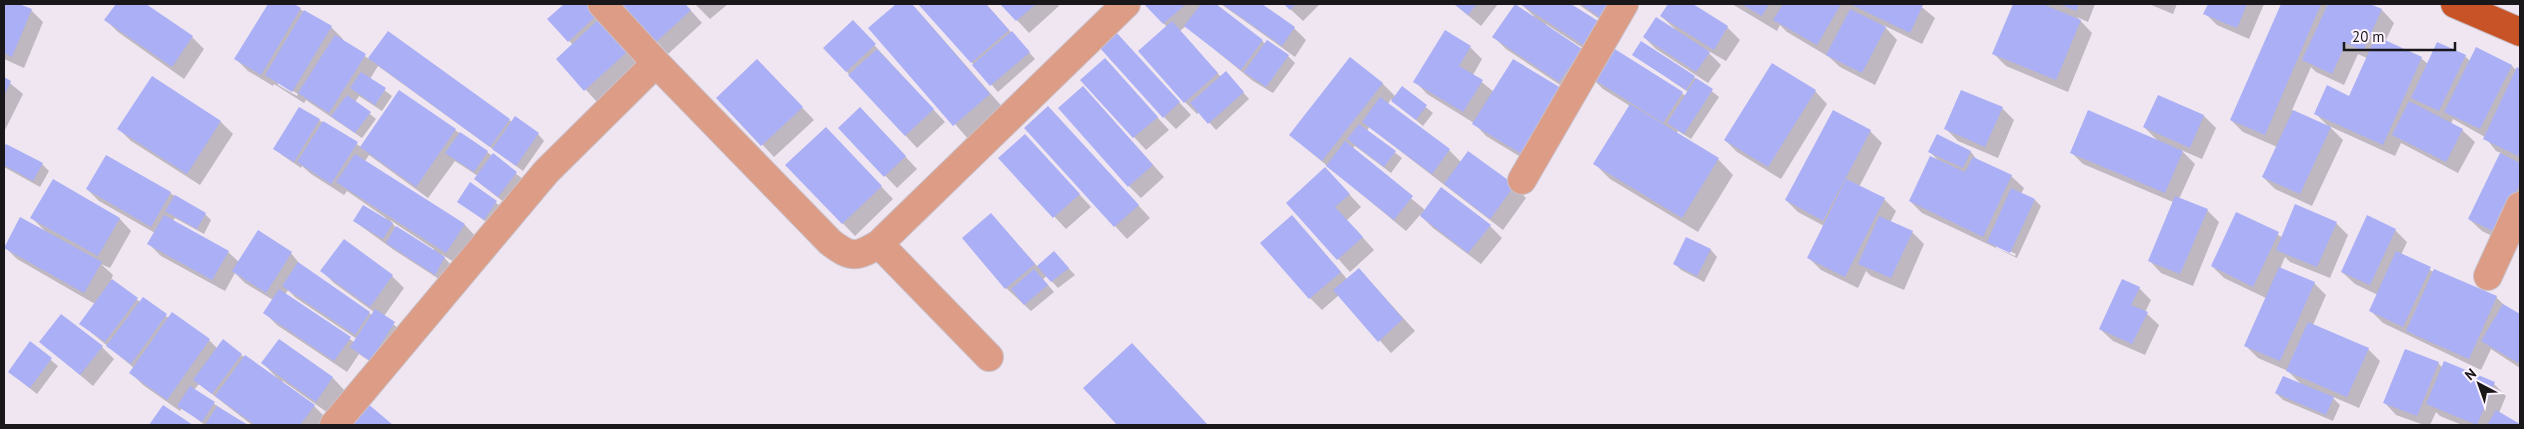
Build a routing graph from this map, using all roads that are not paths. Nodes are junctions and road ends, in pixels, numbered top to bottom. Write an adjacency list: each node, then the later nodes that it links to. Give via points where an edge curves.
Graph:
1 (602, 4): 6 (street)
2 (1126, 4): 9 (street)
3 (1624, 4): 7 (street)
4 (2455, 4): 5 (main road)
5 (2520, 32)
6 (656, 63): 9 (street, via 830,242 845,254 861,255); 12 (street, via 546,172)
7 (1522, 180)
8 (2520, 206): 10 (street)
9 (879, 244): 11 (street)
10 (2488, 276)
11 (989, 357)
12 (334, 425)

